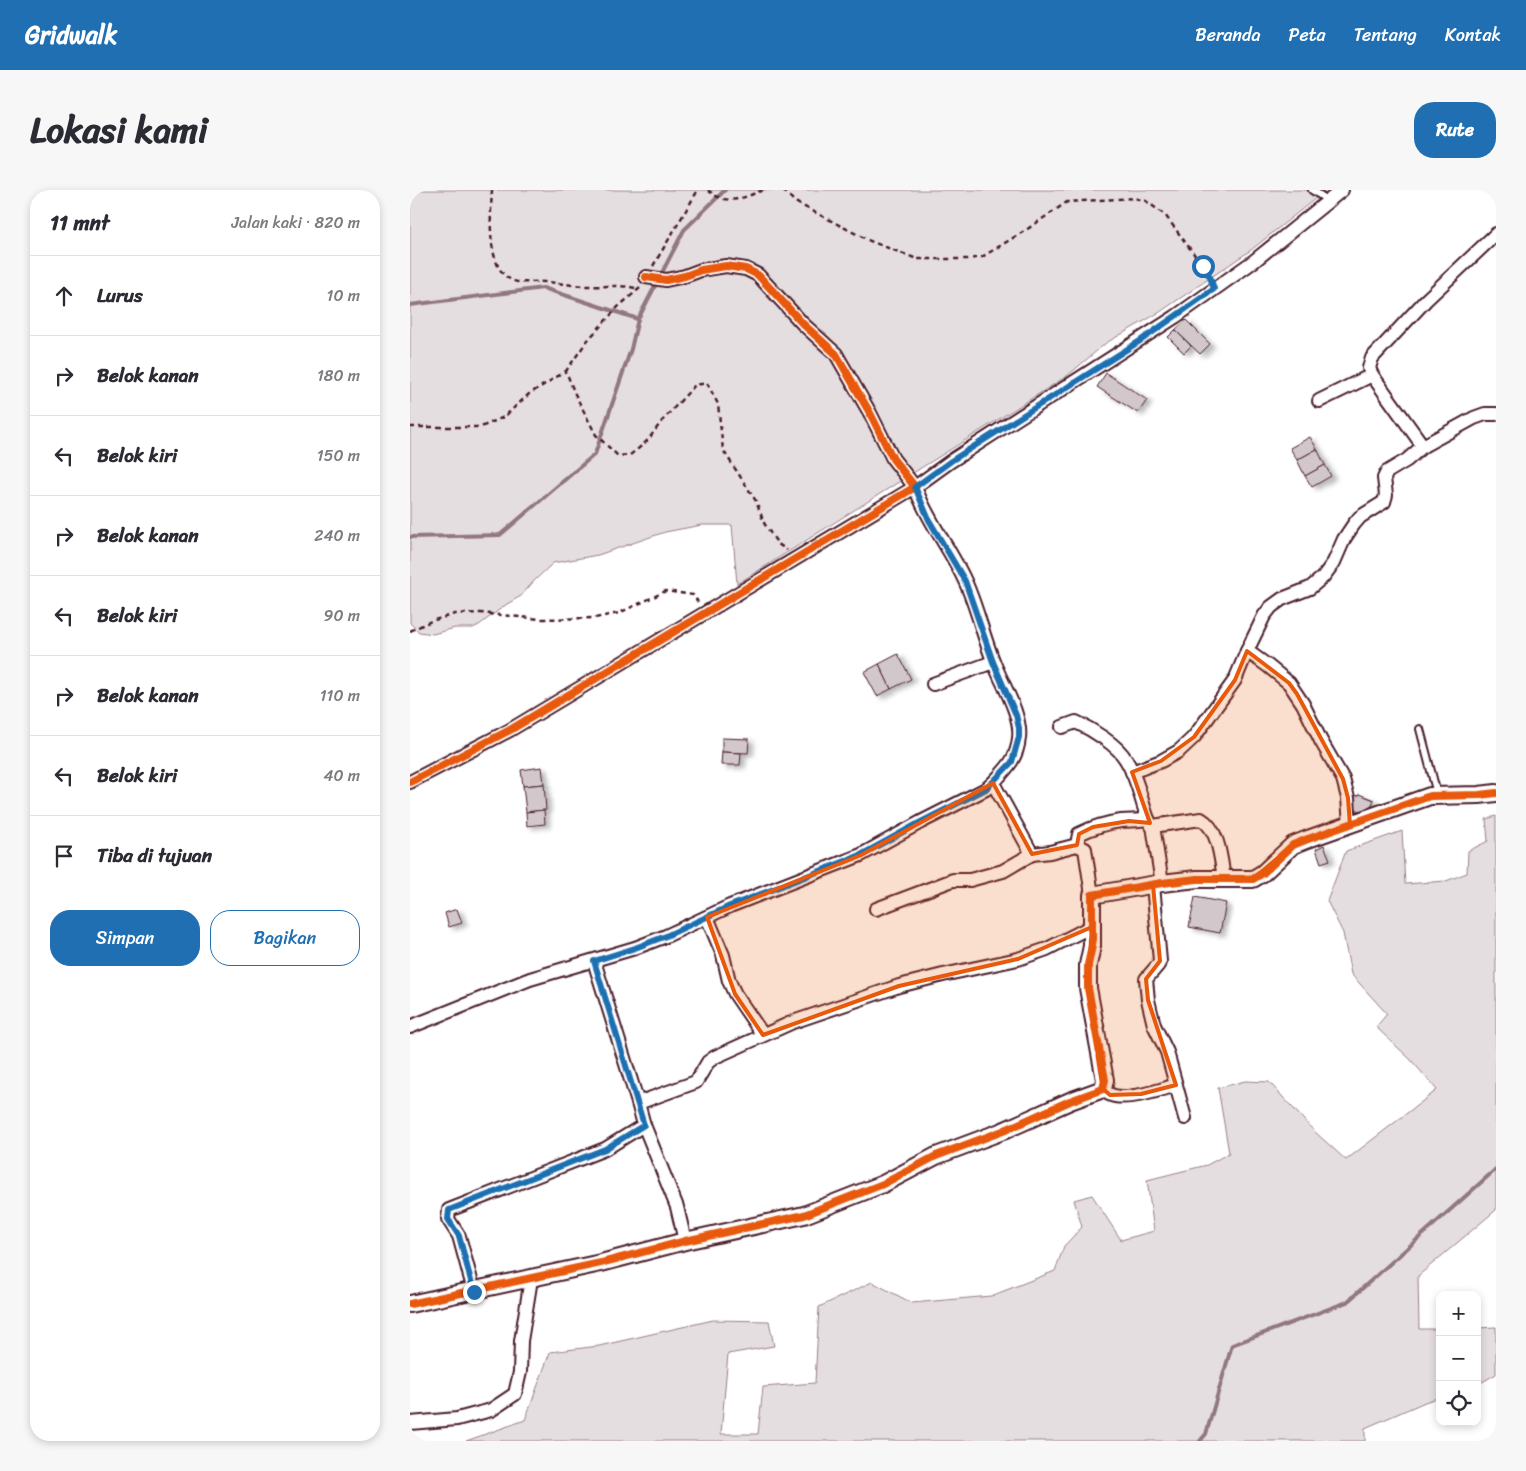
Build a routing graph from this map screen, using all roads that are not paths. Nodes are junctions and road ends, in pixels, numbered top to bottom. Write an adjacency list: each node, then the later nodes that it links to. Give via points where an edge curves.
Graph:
1 (1312, 190): 3 (lane)
2 (1342, 190): 3 (street)
3 (1329, 200): 10 (street, via 1254,261 1140,341)
4 (1496, 234): 6 (street, via 1378,350 1369,368)
5 (655, 278): 10 (street, via 685,276 726,266 746,269 758,275 836,354 893,459)
6 (1372, 375): 7 (street); 9 (street)
7 (1319, 401)
8 (1496, 414): 9 (street, via 1474,418)
9 (1423, 446): 11 (street, via 1387,472 1384,502 1354,524 1323,577 1310,588 1271,607)
10 (915, 487): 12 (street, via 929,520 965,581); 17 (street, via 510,730)
11 (1247, 651): 16 (street, via 1235,680 1194,737 1179,751); 22 (street, via 1289,683 1297,694 1343,779)
12 (993, 662): 13 (street); 18 (street, via 1016,715 1019,737 1012,762)
13 (933, 684)
14 (1062, 727): 16 (street, via 1074,722 1081,724 1120,752)
15 (1420, 729): 20 (lane)
16 (1132, 772): 21 (street)
17 (410, 782)
18 (993, 782): 24 (street); 29 (street, via 986,789 861,855)
19 (1496, 793): 20 (street)
20 (1438, 795): 22 (street)
21 (1151, 823): 23 (street, via 1119,822 1093,827 1079,834); 25 (street, via 1201,819 1207,822 1213,833); 26 (street)
22 (1350, 825): 25 (street, via 1293,845 1253,879)
23 (1077, 846): 24 (street); 27 (street, via 1085,849)
24 (1032, 854): 28 (street, via 1003,871 970,880 953,880)
25 (1224, 879): 26 (street)
26 (1157, 884): 27 (street); 34 (street, via 1160,961 1146,979 1154,1025)
27 (1092, 895): 30 (street)
28 (876, 909)
29 (708, 917): 31 (street, via 635,948); 33 (street, via 735,994)
30 (1092, 926): 33 (street, via 1047,949 1018,959 900,986); 35 (street, via 1088,988)
31 (594, 961): 32 (street, via 530,979); 36 (street)
32 (410, 1026)
33 (763, 1035): 36 (street, via 715,1057 708,1062 696,1082)
34 (1176, 1084): 35 (street, via 1125,1096 1110,1095); 37 (street)
35 (1104, 1089): 39 (street, via 936,1156 883,1184 822,1209 791,1219)
36 (638, 1103): 38 (street)
37 (1185, 1118)
38 (644, 1125): 39 (street, via 677,1207); 41 (street, via 605,1149 449,1210 448,1219 459,1236)
39 (685, 1241): 40 (street)
40 (531, 1279): 41 (street); 43 (street, via 515,1394 491,1410 457,1419)
41 (474, 1292): 42 (street)
42 (410, 1304)
43 (410, 1423)

